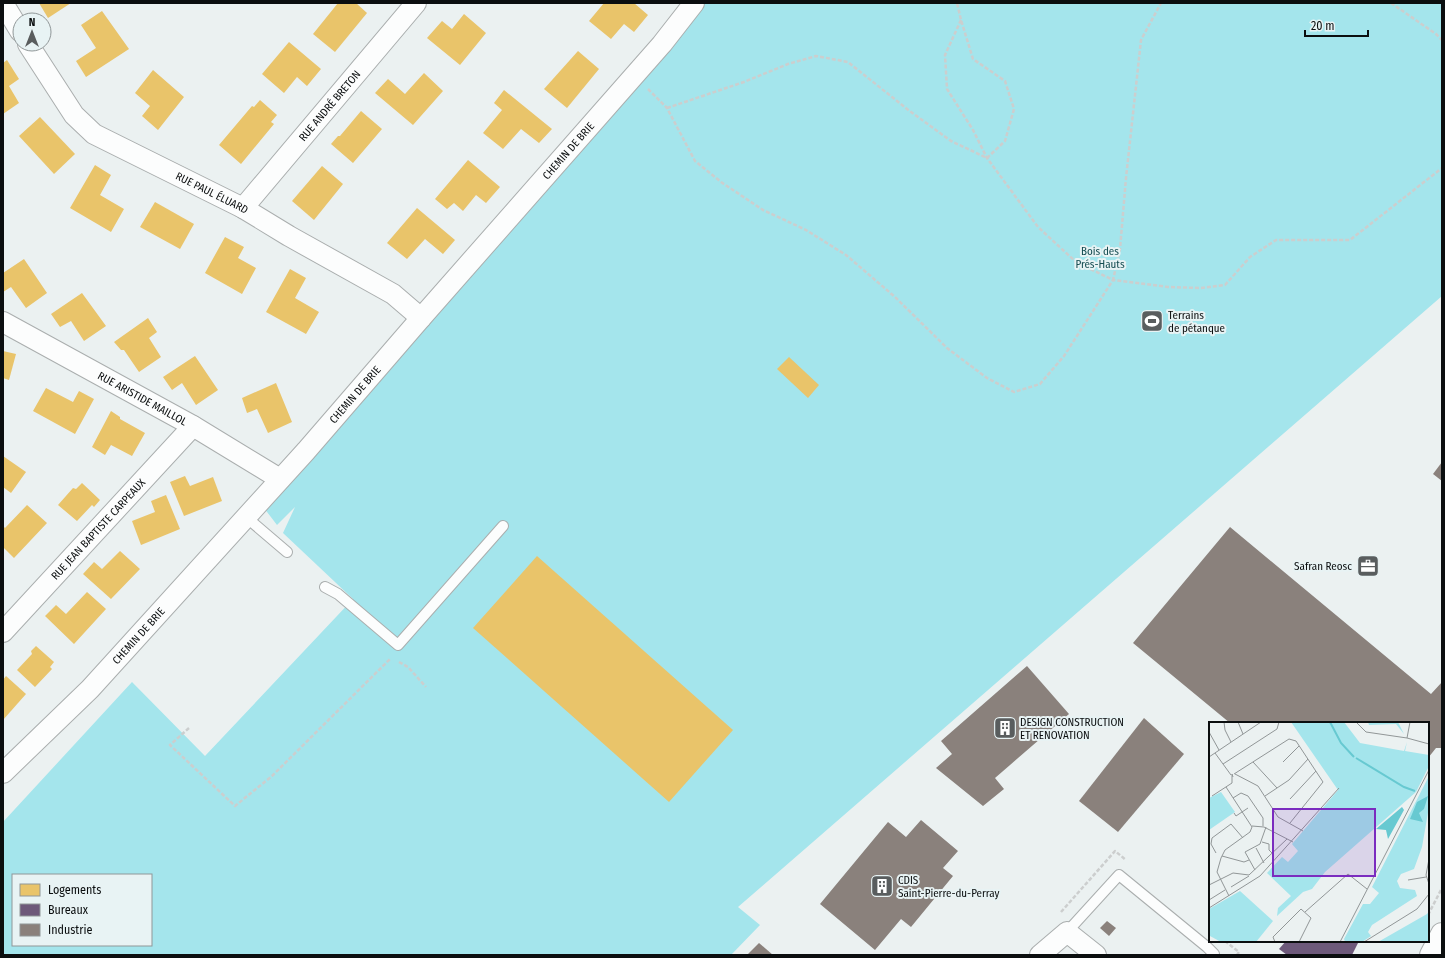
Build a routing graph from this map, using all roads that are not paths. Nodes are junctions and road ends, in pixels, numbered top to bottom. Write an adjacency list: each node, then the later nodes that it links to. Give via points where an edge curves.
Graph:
1 (3, 3): 4 (street)
2 (416, 3): 6 (street, RUE ANDRÉ BRETON)
3 (694, 3): 7 (street, CHEMIN DE BRIE, via 662,44)
4 (12, 18)
5 (33, 52): 6 (street, RUE PAUL ÉLUARD, via 74,115 94,134)
6 (243, 208): 7 (street, RUE PAUL ÉLUARD, via 393,294)
7 (421, 318): 10 (street, CHEMIN DE BRIE)
8 (3, 322): 9 (street, RUE ARISTIDE MAILLOL)
9 (193, 426): 10 (street, RUE ARISTIDE MAILLOL); 15 (street, RUE JEAN BAPTISTE CARPEAUX)
10 (280, 479): 11 (street, CHEMIN DE BRIE)
11 (246, 517): 13 (lane); 16 (street, CHEMIN DE BRIE, via 90,689)
12 (503, 526): 14 (lane, via 398,645 338,594)
13 (287, 552)
14 (325, 587)
15 (3, 632)
16 (3, 773)
17 (1067, 932): 19 (street); 20 (street); 21 (lane, via 1119,875)
18 (1442, 934): 22 (street)
19 (1040, 955)
20 (1096, 955)
21 (1213, 955)
22 (1431, 955)

